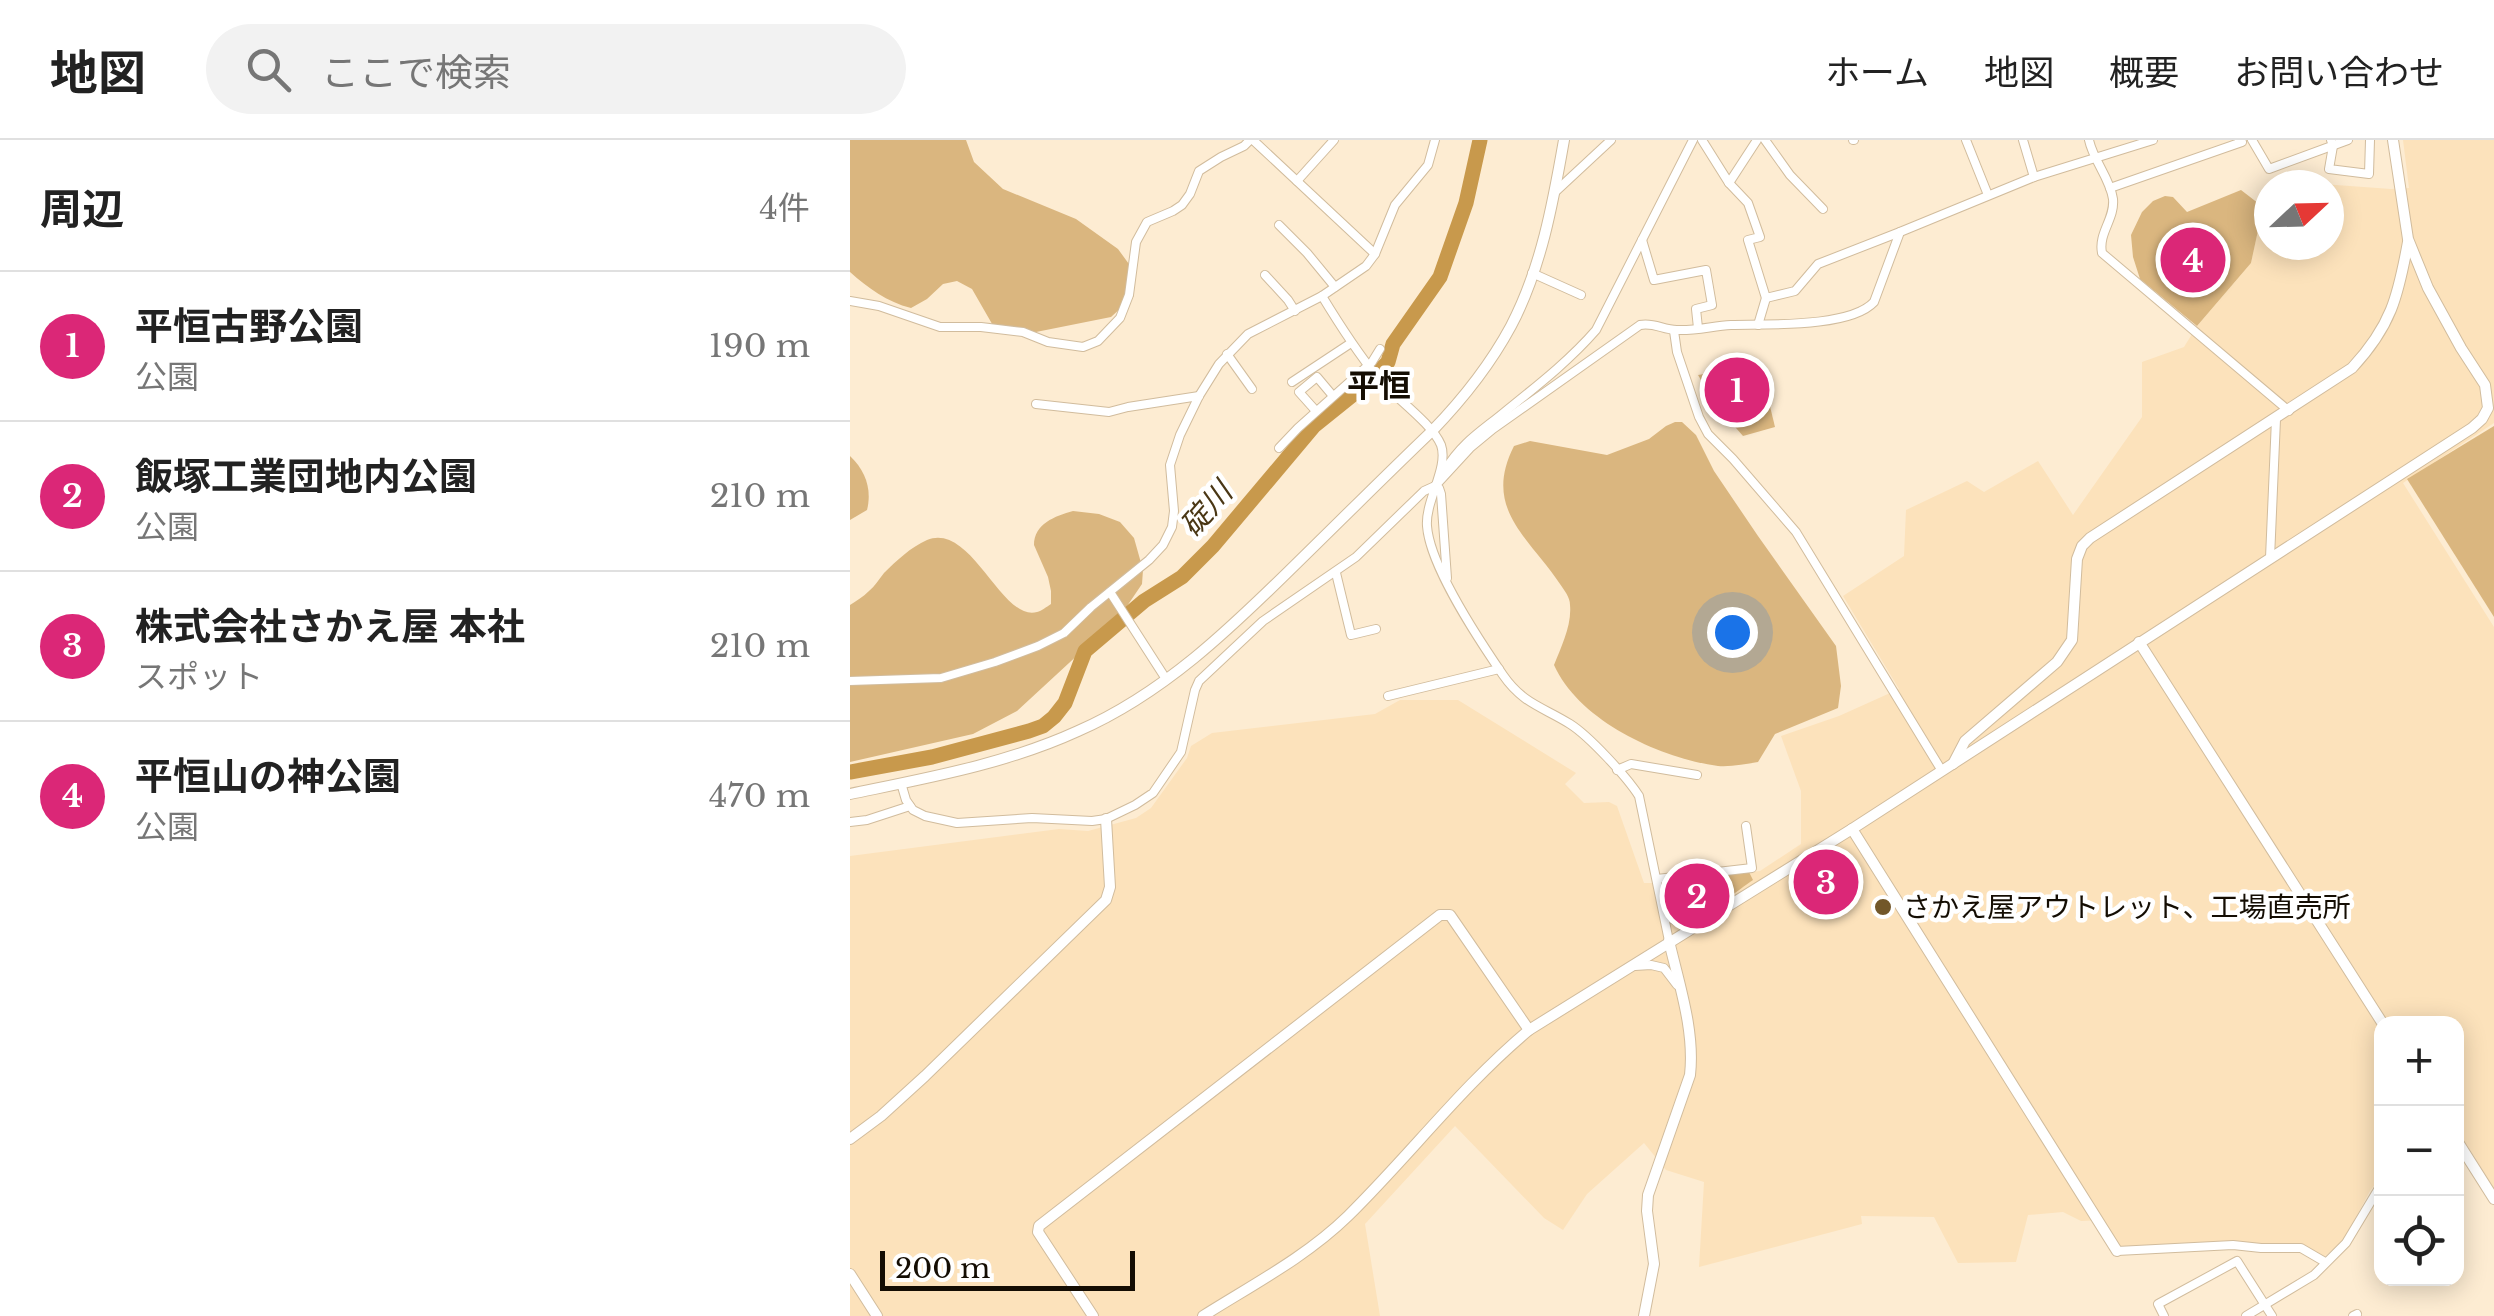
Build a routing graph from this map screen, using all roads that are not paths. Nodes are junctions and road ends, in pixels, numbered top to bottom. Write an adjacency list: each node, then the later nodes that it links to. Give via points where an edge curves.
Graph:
1 (1252, 140): 23 (street); 40 (street, via 1199,171 1182,205 1147,222 1136,242 1120,318 1084,347 1023,332 940,327)
2 (1334, 140): 23 (street)
3 (1435, 140): 33 (street, via 1428,166 1395,204)
4 (1564, 140): 26 (street)
5 (1612, 140): 26 (street)
6 (1693, 140): 32 (street)
7 (1702, 140): 24 (street)
8 (1757, 140): 24 (street)
9 (1764, 140): 28 (street)
10 (1966, 140): 27 (street)
11 (2024, 140): 22 (street)
12 (2090, 140): 21 (street)
13 (2153, 140): 20 (street)
14 (2239, 140): 25 (street)
15 (2252, 140): 19 (street, via 2269,170)
16 (2348, 140): 19 (street)
17 (2370, 140): 19 (street, via 2370,174 2330,170)
18 (2393, 140): 31 (street)
19 (2332, 143)
20 (2127, 144): 21 (street)
21 (2098, 158): 22 (street); 25 (street)
22 (2034, 177): 27 (street)
23 (1296, 181): 33 (street)
24 (1729, 184): 39 (street, via 1748,203 1760,237 1748,240)
25 (2110, 188): 57 (street, via 2114,202 2102,253)
26 (1554, 193): 34 (street)
27 (1988, 194): 30 (street)
28 (1823, 210)
29 (1280, 226): 36 (street)
30 (1900, 232): 39 (street, via 1818,264 1795,290); 42 (street, via 1866,310)
31 (2408, 239): 57 (street, via 2388,321 2374,345); 62 (street, via 2484,385 2488,408 2472,428)
32 (1642, 240): 43 (street, via 1654,280 1706,270 1712,305 1696,309); 61 (street, via 1596,330 1463,444)
33 (1374, 254): 36 (street)
34 (1532, 273): 37 (street); 59 (street, via 1495,352)
35 (1264, 275): 41 (street)
36 (1334, 286): 38 (street)
37 (1581, 294)
38 (1322, 296): 41 (street); 45 (street)
39 (1766, 298): 42 (street)
40 (850, 301)
41 (1295, 311): 47 (street, via 1248,334)
42 (1758, 325): 43 (street)
43 (1698, 328): 44 (street)
44 (1674, 331): 61 (street, via 1640,325 1482,438); 74 (street, via 1708,434 1796,532)
45 (1352, 343): 48 (street); 49 (street)
46 (1380, 349): 48 (street)
47 (1227, 354): 50 (street); 52 (street)
48 (1369, 367): 53 (street); 59 (street)
49 (1292, 382)
50 (1252, 389)
51 (1299, 392): 53 (street, via 1317,378); 54 (street); 56 (street)
52 (1199, 396): 55 (street, via 1109,412); 65 (street, via 1170,465 1172,526 1149,560)
53 (1333, 396): 56 (street)
54 (1291, 399)
55 (1036, 404)
56 (1316, 411): 60 (street)
57 (2289, 411): 58 (street)
58 (2276, 419): 62 (street); 72 (street, via 2082,546 2072,640 2058,662 1965,741)
59 (1432, 431): 61 (street, via 1442,451); 69 (street, via 1241,618)
60 (1278, 448)
61 (1434, 486): 63 (street); 64 (street, via 1442,494); 64 (street, via 1427,528)
62 (2270, 558): 67 (street)
63 (1336, 572): 66 (street, via 1351,635); 79 (street, via 1263,621 1200,681 1177,760 1145,800)
64 (1449, 588): 68 (street)
65 (1110, 592): 69 (street); 70 (street, via 1052,640 995,662 941,678)
66 (1376, 629)
67 (2140, 642): 72 (street); 89 (street)
68 (1499, 668): 71 (street); 73 (street, via 1518,696 1568,722)
69 (1166, 679): 76 (street, via 1052,743)
70 (850, 681)
71 (1388, 696)
72 (1953, 765): 74 (street)
73 (1616, 770): 75 (street, via 1630,764); 83 (street, via 1638,796)
74 (1942, 772): 82 (street)
75 (1697, 774)
76 (901, 784): 77 (street); 78 (street)
77 (850, 794)
78 (910, 806): 79 (street, via 957,823); 80 (street)
79 (1106, 819): 91 (street, via 1106,900 925,1076)
80 (850, 822)
81 (1746, 826): 83 (street, via 1752,868)
82 (1852, 829): 85 (street); 95 (street)
83 (1657, 879): 84 (street)
84 (1663, 908): 85 (street, via 1677,922); 86 (street)
85 (1702, 921): 86 (street)
86 (1669, 941): 87 (street); 88 (street)
87 (1625, 969): 88 (street, via 1664,968); 90 (street)
88 (1681, 994): 102 (street, via 1692,1060 1648,1194 1654,1264)
89 (2378, 1016)
90 (1529, 1030): 100 (street, via 1450,915 1440,915 1039,1226); 101 (street, via 1347,1217)
91 (850, 1139)
92 (2464, 1159): 94 (street)
93 (2374, 1196): 96 (street, via 2346,1244)
94 (2494, 1199)
95 (2117, 1251): 96 (street, via 2233,1244 2302,1248)
96 (2325, 1262): 98 (street)
97 (850, 1274): 99 (street)
98 (2265, 1305): 103 (street, via 2237,1261 2158,1304); 104 (street); 105 (street)
99 (877, 1316)
100 (1093, 1316)
101 (1203, 1316)
102 (1644, 1316)
103 (2164, 1316)
104 (2246, 1316)
105 (2272, 1316)

